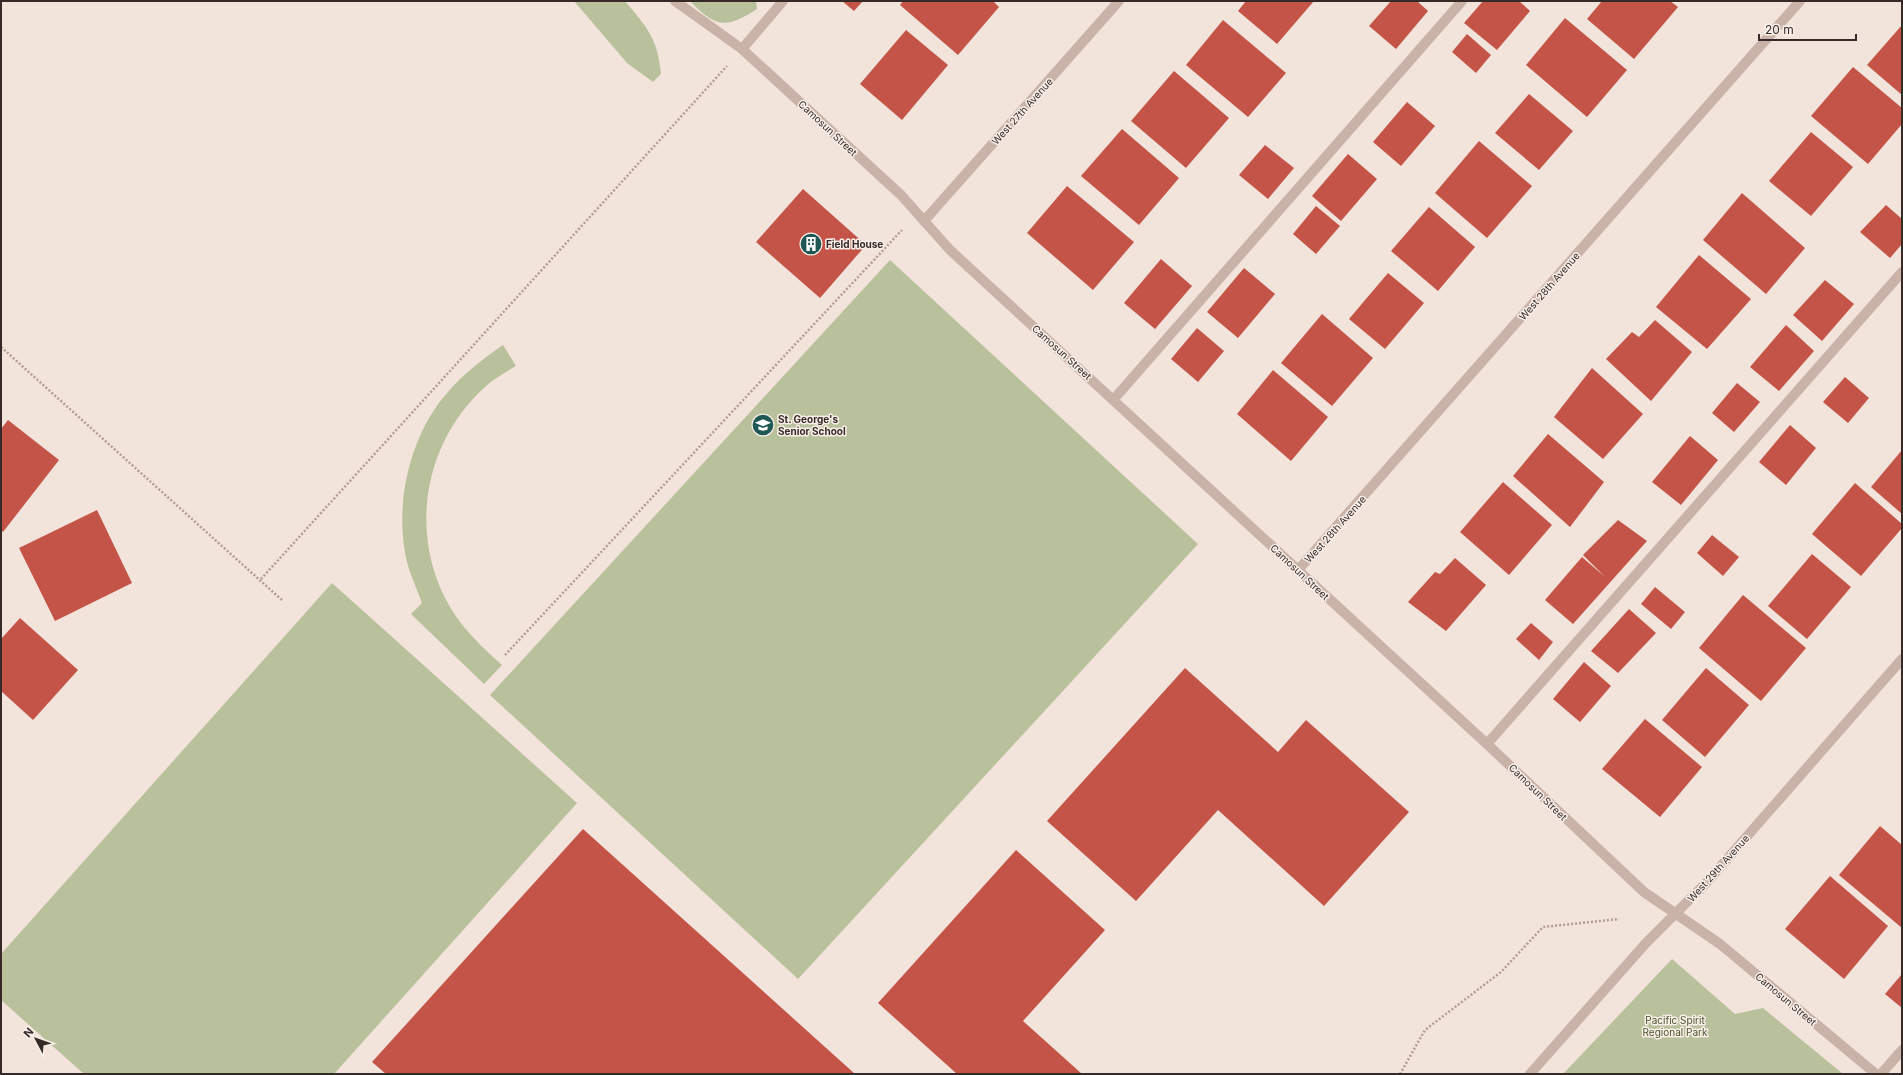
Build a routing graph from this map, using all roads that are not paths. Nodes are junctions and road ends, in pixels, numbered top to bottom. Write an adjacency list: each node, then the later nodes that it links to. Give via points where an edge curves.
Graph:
1 (676, 1): 6 (street, Camosun Street)
2 (784, 1): 6 (street)
3 (1119, 1): 7 (street, West 27th Avenue)
4 (1462, 1): 9 (street)
5 (1800, 1): 10 (street, West 28th Avenue)
6 (742, 49): 7 (street, Camosun Street, via 901,195)
7 (924, 221): 9 (street, Camosun Street, via 950,250)
8 (1902, 272): 12 (street)
9 (1114, 399): 10 (street, Camosun Street)
10 (1298, 570): 12 (street, Camosun Street)
11 (1902, 659): 13 (street, West 29th Avenue)
12 (1487, 744): 13 (street, Camosun Street, via 1644,892)
13 (1675, 914): 15 (street, West 29th Avenue, via 1646,943); 16 (street, Camosun Street, via 1720,944)
14 (1902, 1050): 17 (street)
15 (1530, 1074)
16 (1876, 1074)
17 (1881, 1074)

